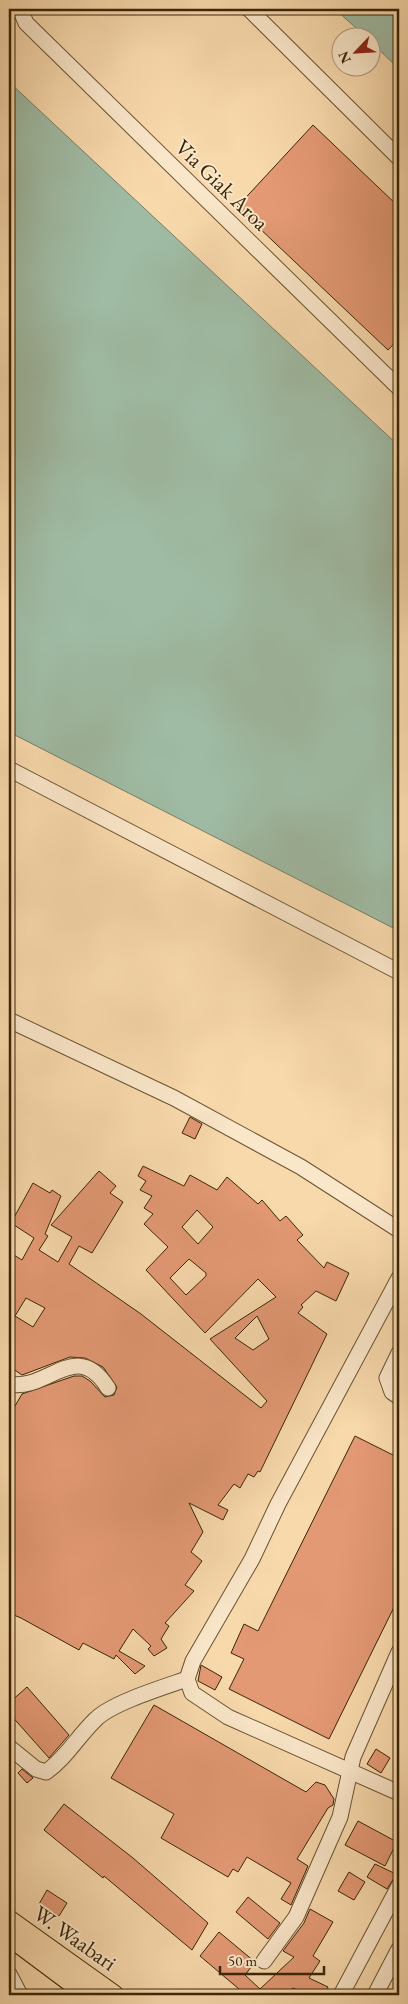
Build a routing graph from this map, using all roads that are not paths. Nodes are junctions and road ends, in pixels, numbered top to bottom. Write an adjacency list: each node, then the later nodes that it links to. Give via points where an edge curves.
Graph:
1 (20, 9): 4 (street, Via Giak Aroa, via 26,23)
2 (249, 9): 3 (street)
3 (399, 158)
4 (382, 370): 5 (street); 6 (street, Via Giak Aroa)
5 (399, 370)
6 (399, 388)
7 (9, 769): 8 (street)
8 (399, 972)
9 (9, 1020): 10 (street, via 174,1098 301,1167)
10 (399, 1230)
11 (399, 1278): 17 (street, via 252,1559 193,1661)
12 (399, 1353): 15 (street, via 387,1378 392,1392)
13 (9, 1384): 14 (street, via 30,1383 72,1365 91,1369)
14 (108, 1388)
15 (399, 1397)
16 (399, 1652): 19 (street)
17 (187, 1679): 18 (street, via 132,1699 97,1717 56,1766 46,1772 36,1769); 19 (street, via 192,1693 228,1717)
18 (9, 1747)
19 (349, 1771): 20 (street); 25 (street, via 340,1817 296,1917)
20 (399, 1792)
21 (399, 1886): 30 (street)
22 (9, 1920): 29 (main road, W. Waabari)
23 (9, 1936): 28 (main road, W. Waabari)
24 (399, 1948): 31 (street)
25 (264, 1962)
26 (9, 1974): 27 (street)
27 (20, 1995)
28 (88, 1995)
29 (114, 1995)
30 (341, 1995)
31 (375, 1995)

